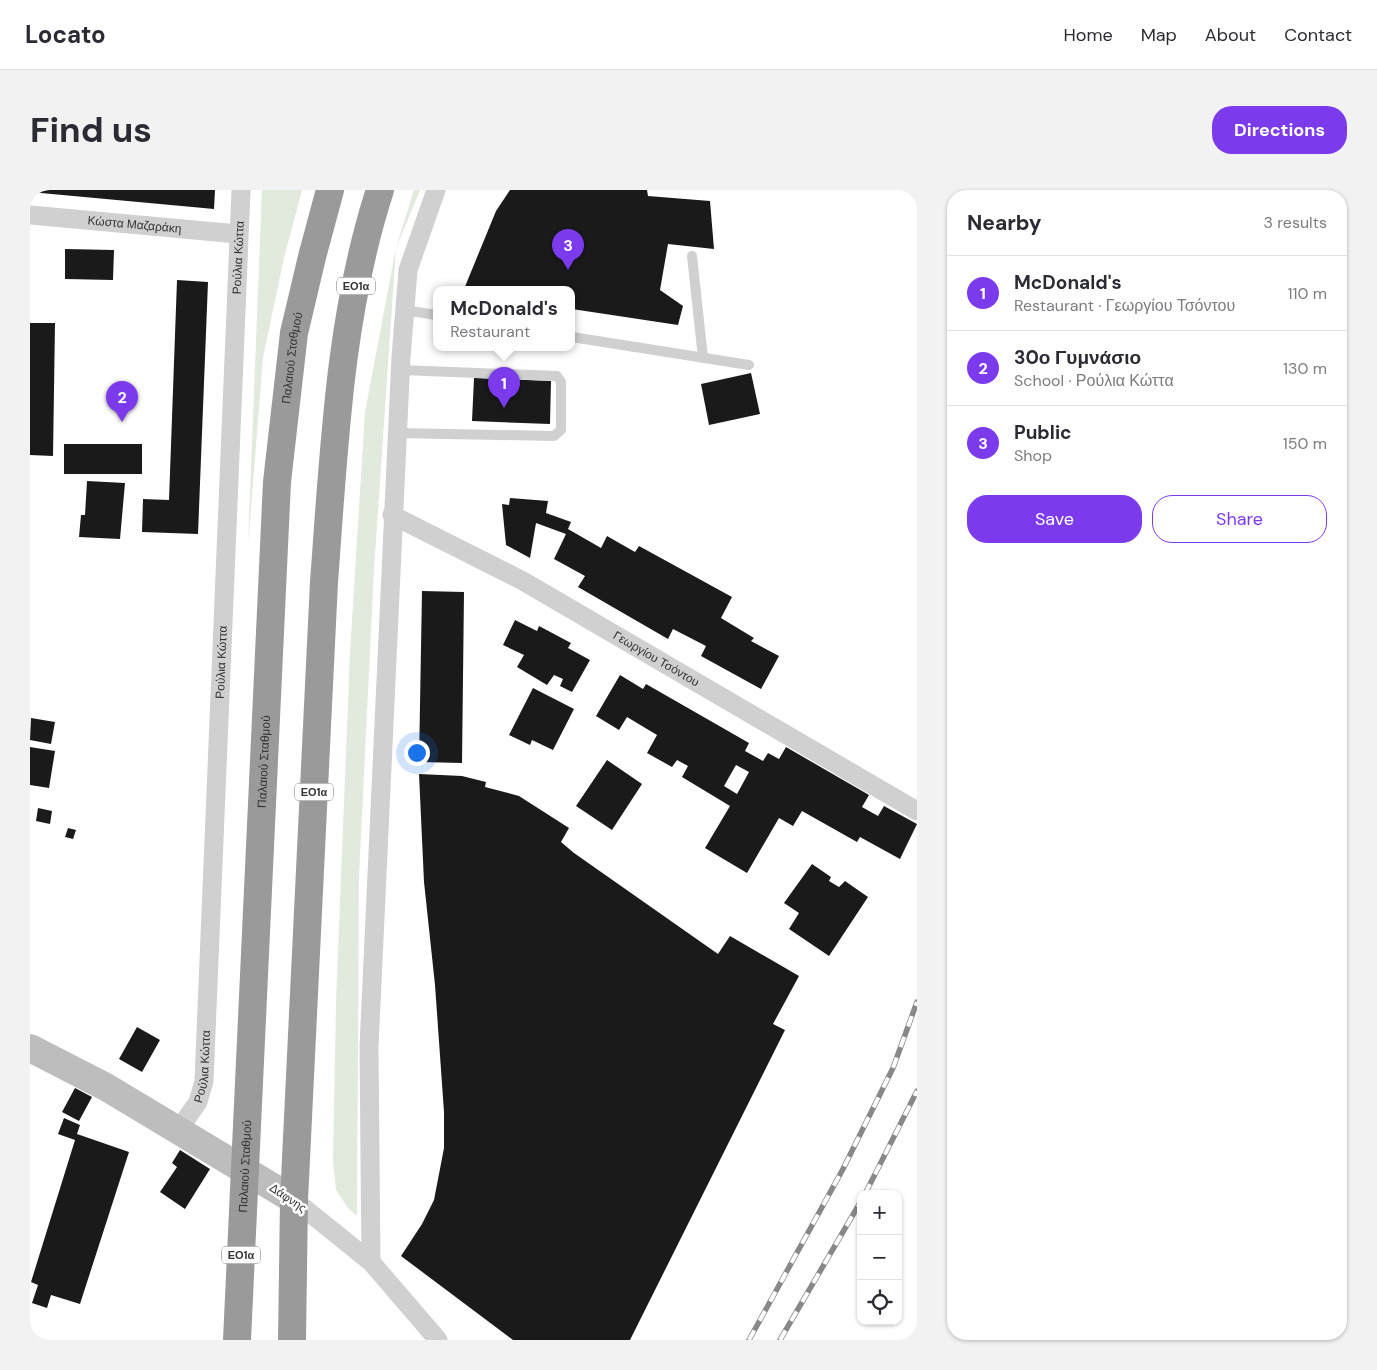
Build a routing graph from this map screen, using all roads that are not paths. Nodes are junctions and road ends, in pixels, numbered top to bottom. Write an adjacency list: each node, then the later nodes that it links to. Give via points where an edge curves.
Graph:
1 (240, 190): 6 (street, Ρούλια Κώττα)
2 (330, 190): 19 (highway, Παλαιού Σταθμού / ΕΟ1α, via 294,333 277,482)
3 (380, 190): 20 (highway, ΕΟ1α, via 354,296 340,384 324,582)
4 (436, 190): 8 (street, via 413,253)
5 (30, 215): 6 (street, Κώστα Μαζαράκη)
6 (238, 234): 18 (street, Ρούλια Κώττα, via 205,1066 202,1093)
7 (692, 256): 11 (lane)
8 (404, 310): 9 (lane); 13 (street)
9 (433, 315)
10 (575, 337): 11 (lane)
11 (703, 358): 12 (lane)
12 (749, 365)
13 (400, 370): 14 (street); 14 (lane, via 557,376 561,382 561,430 554,436)
14 (397, 433): 15 (street)
15 (392, 515): 16 (street, Γεωργίου Τσόντου, via 523,581); 21 (street, via 368,1047)
16 (917, 811)
17 (30, 1048): 18 (street, Δάφνης)
18 (179, 1129): 19 (street, Δάφνης)
19 (244, 1170): 20 (street, Δάφνης); 22 (highway, Παλαιού Σταθμού / ΕΟ1α)
20 (294, 1200): 21 (street, Δάφνης); 23 (highway, ΕΟ1α)
21 (371, 1262): 24 (street, Δάφνης)
22 (237, 1340)
23 (292, 1340)
24 (438, 1340)

